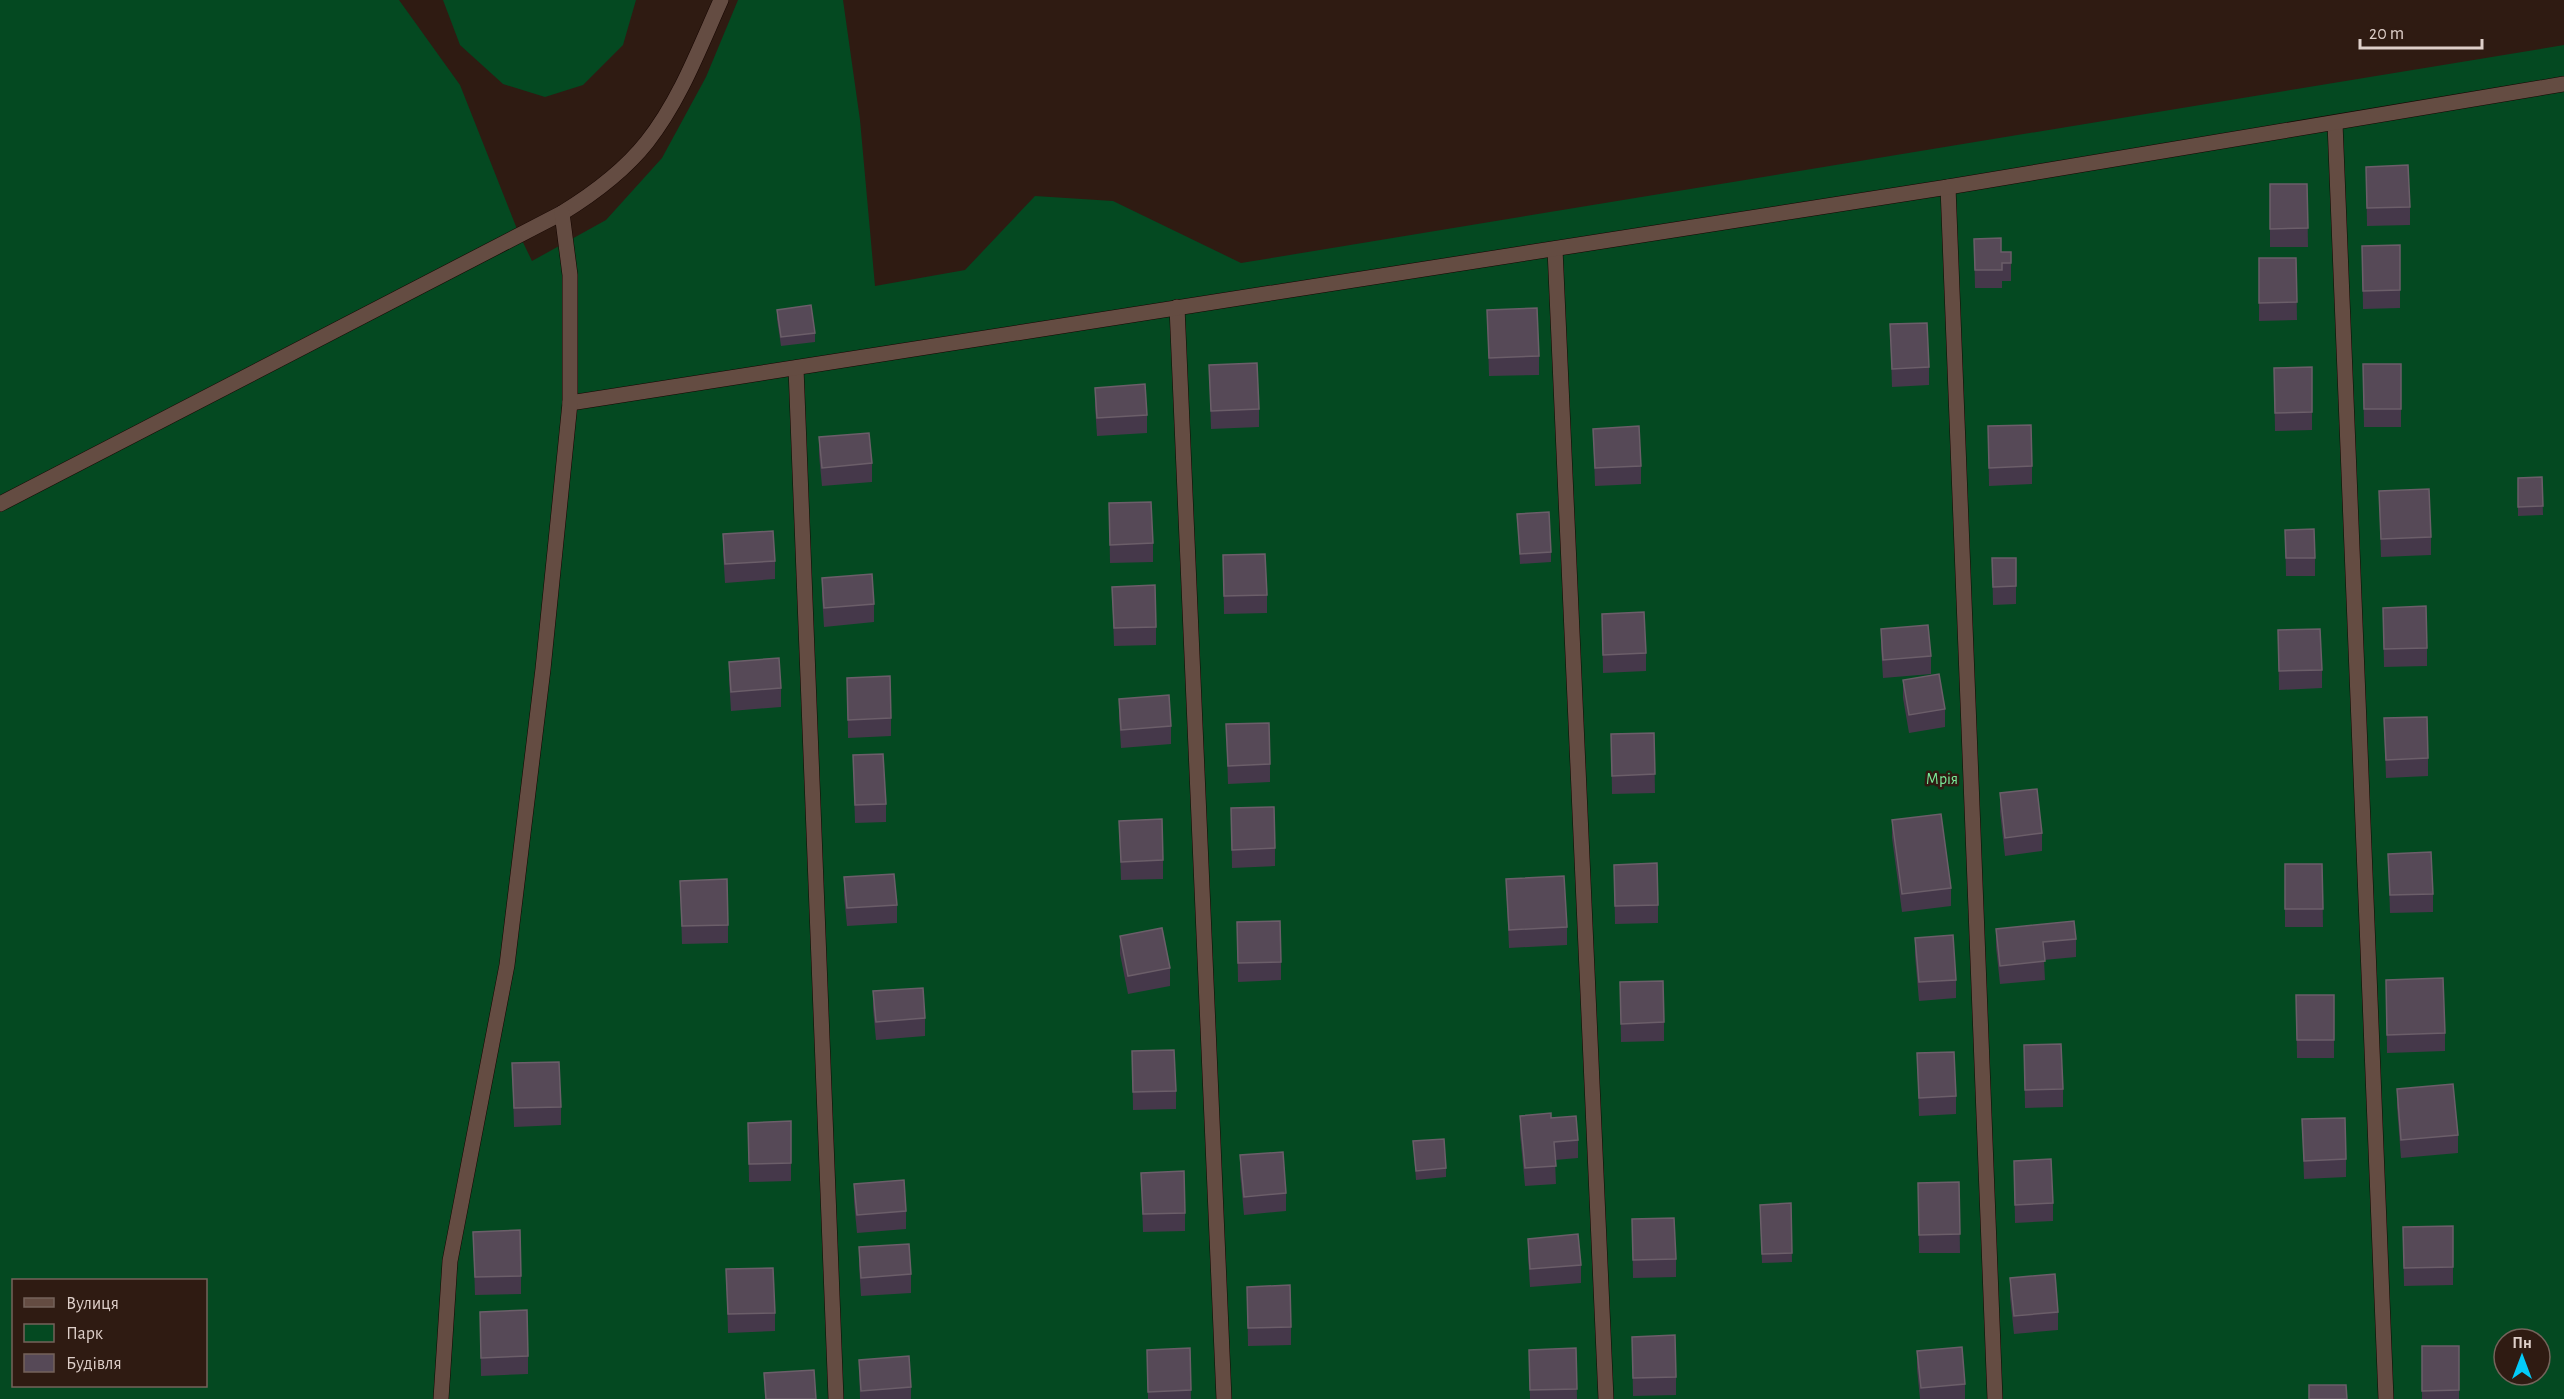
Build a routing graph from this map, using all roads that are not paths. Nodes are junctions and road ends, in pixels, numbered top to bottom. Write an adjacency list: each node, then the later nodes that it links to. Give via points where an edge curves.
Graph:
1 (721, 0): 5 (street, via 686,79 646,143 596,192)
2 (2564, 84): 3 (street)
3 (2335, 123): 4 (street); 16 (street)
4 (1948, 187): 6 (street); 15 (street)
5 (562, 213): 9 (street, via 570,275); 10 (street)
6 (1555, 249): 7 (street); 14 (street)
7 (1177, 308): 8 (street); 13 (street)
8 (796, 368): 9 (street); 12 (street)
9 (570, 403): 11 (street, via 507,965 450,1261)
10 (0, 504)
11 (441, 1399)
12 (836, 1399)
13 (1224, 1399)
14 (1606, 1399)
15 (1995, 1399)
16 (2386, 1399)

